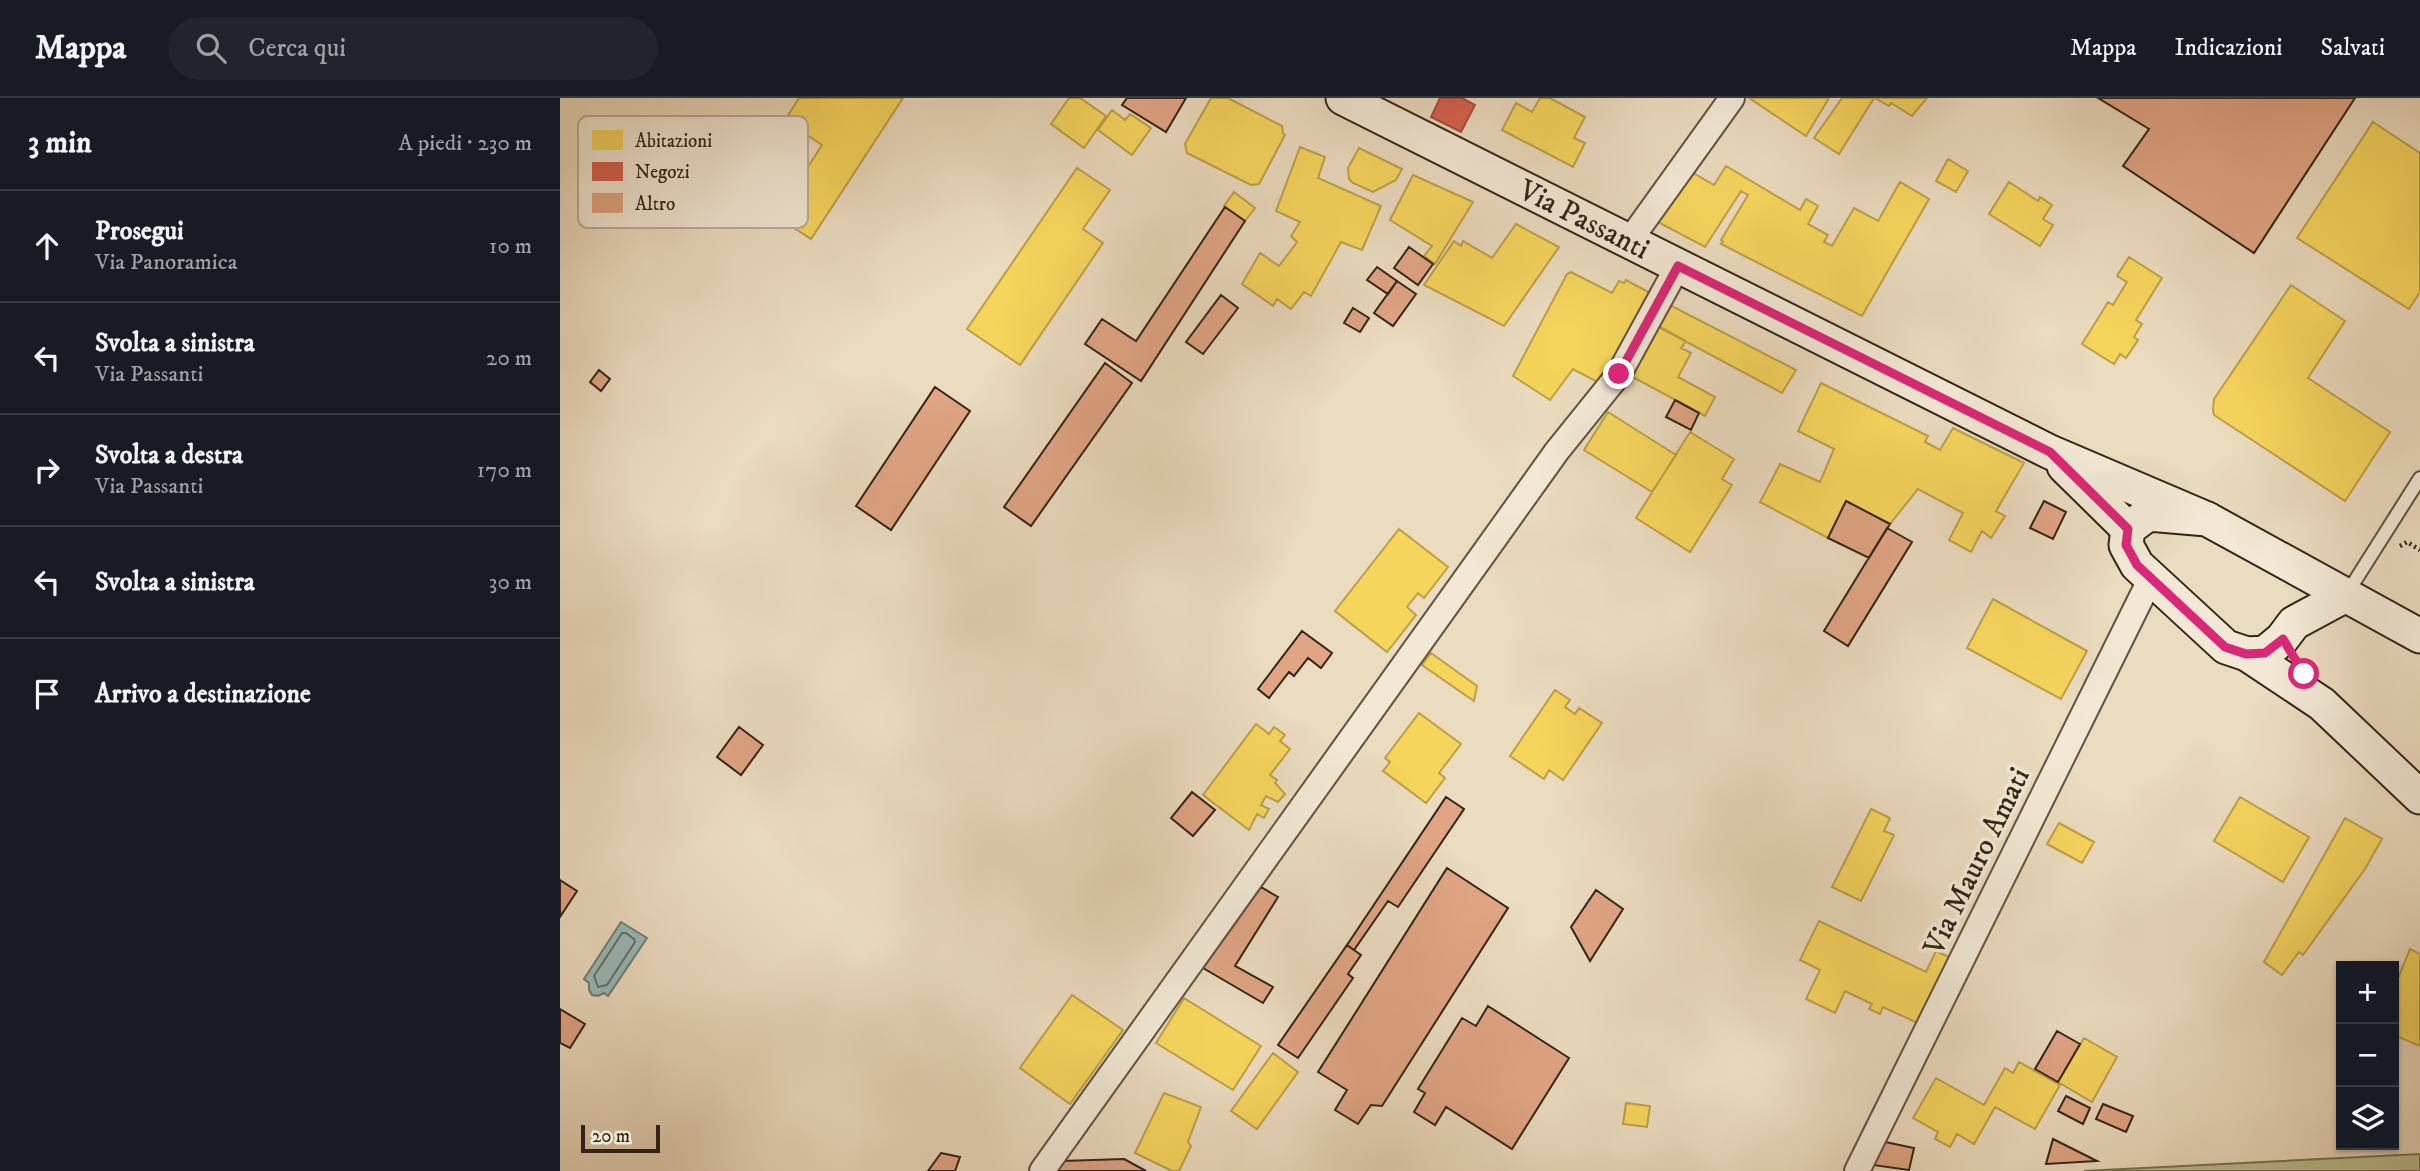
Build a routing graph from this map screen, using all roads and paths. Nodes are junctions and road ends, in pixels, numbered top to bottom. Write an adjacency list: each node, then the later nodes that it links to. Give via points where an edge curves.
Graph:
1 (1343, 98): 3 (main road, Via Passanti)
2 (1732, 98): 3 (street)
3 (1630, 240): 4 (main road, Via Passanti)
4 (1678, 266): 5 (main road, Via Passanti); 19 (street, via 1619,374 1557,451)
5 (2050, 452): 7 (main road, Via Passanti); 8 (main road, Via Passanti)
6 (2420, 478): 13 (lane)
7 (2207, 519): 8 (main road, Via Passanti, via 2148,514); 9 (main road, Via Passanti)
8 (2128, 529): 12 (main road, via 2126,545)
9 (2252, 544): 13 (main road, Via Passanti); 14 (main road, Via Passanti, via 2290,589)
10 (2395, 546): 11 (path, via 2407,542)
11 (2420, 550)
12 (2151, 578): 16 (main road, via 2225,647); 20 (street, Via Mauro Amati)
13 (2346, 595): 14 (main road); 15 (main road, Via Passanti)
14 (2288, 631): 16 (main road, via 2265,653); 17 (main road)
15 (2420, 636)
16 (2246, 654): 17 (main road)
17 (2322, 704): 18 (main road)
18 (2420, 797)
19 (1042, 1171)
20 (1857, 1171)

